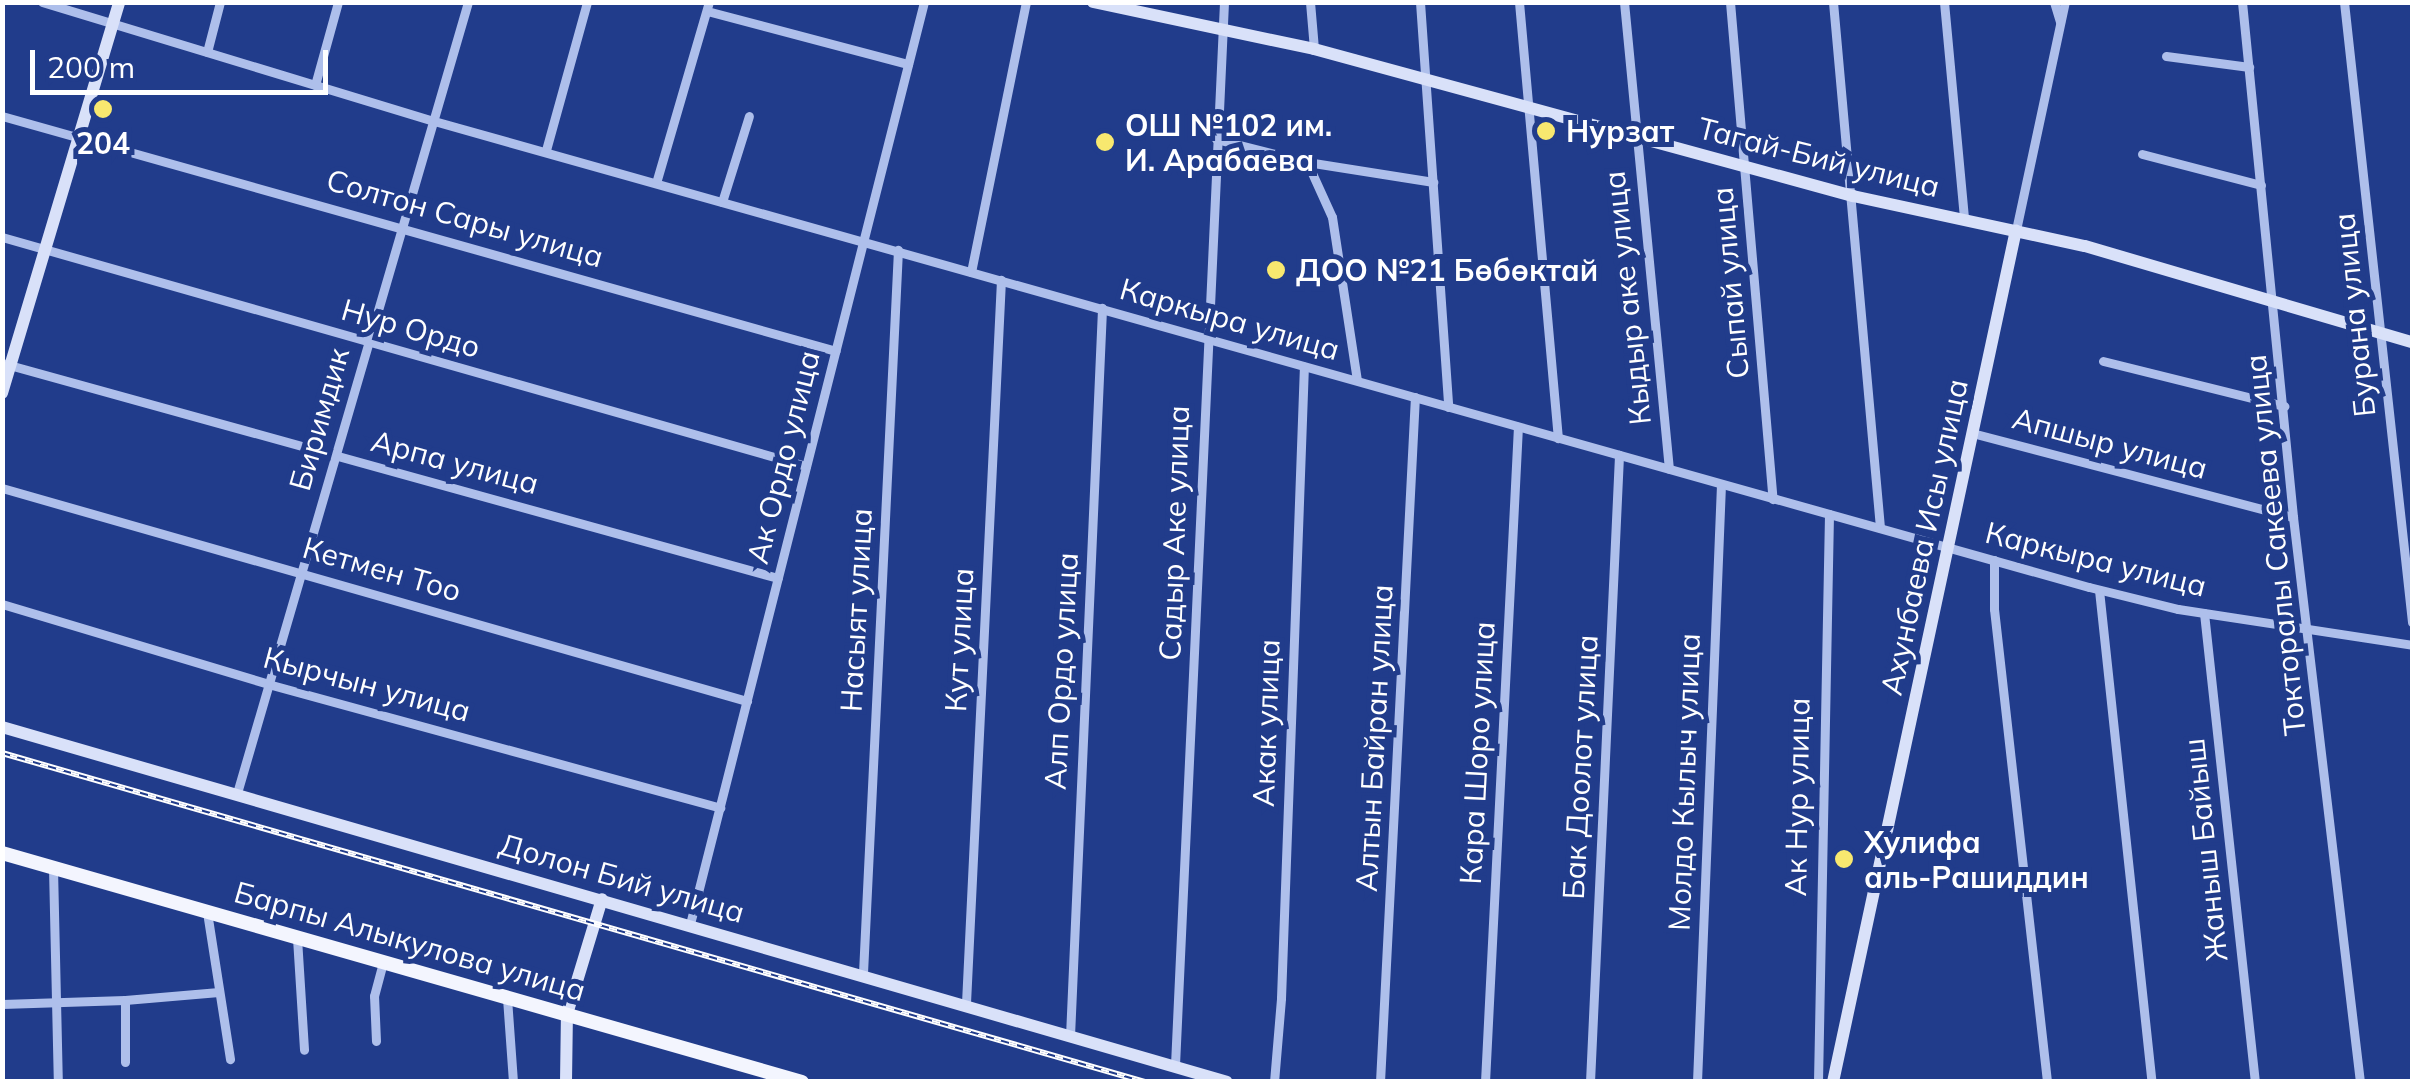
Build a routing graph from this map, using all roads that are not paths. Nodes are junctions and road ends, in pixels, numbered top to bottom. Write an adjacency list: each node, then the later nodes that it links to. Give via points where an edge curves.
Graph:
1 (42, 2): 24 (street, Каркыра улица)
2 (119, 2): 24 (street)
3 (220, 2): 28 (street)
4 (338, 2): 33 (street)
5 (468, 2): 37 (street, Биримдик)
6 (587, 2): 41 (street)
7 (924, 2): 30 (street, Ак Ордо улица)
8 (1026, 2): 57 (street)
9 (1093, 2): 22 (street, Тагай-Бий улица)
10 (1224, 2): 26 (street, Садыр Аке улица)
11 (1310, 2): 27 (street)
12 (1420, 2): 32 (street)
13 (1520, 2): 34 (street)
14 (1624, 2): 38 (street, Кыдыр аке улица)
15 (1730, 2): 44 (street, Сыпай улица)
16 (1834, 2): 48 (street)
17 (1944, 2): 50 (street)
18 (2054, 2): 25 (street)
19 (2066, 2): 25 (street, Ахунбаева Исы улица)
20 (2242, 2): 31 (street, Токторалы Сакеева улица)
21 (2344, 2): 61 (street, Бурана улица)
22 (1126, 6): 26 (street, Тагай-Бий улица)
23 (708, 7): 30 (street); 46 (street)
24 (113, 24): 28 (street, Каркыра улица); 39 (street)
25 (2060, 24): 52 (street, Ахунбаева Исы улица)
26 (1223, 28): 27 (street, Тагай-Бий улица); 40 (street, Садыр Аке улица)
27 (1314, 49): 32 (street, Тагай-Бий улица)
28 (207, 52): 33 (street, Каркыра улица)
29 (2166, 56): 31 (street)
30 (908, 64): 54 (street, Ак Ордо улица)
31 (2249, 67): 47 (street, Токторалы Сакеева улица)
32 (1427, 77): 34 (street, Тагай-Бий улица); 45 (street)
33 (315, 86): 37 (street, Каркыра улица)
34 (1529, 104): 38 (street, Тагай-Бий улица); 76 (street)
35 (2, 116): 39 (street, Солтон Сары улица)
36 (749, 116): 49 (street)
37 (434, 120): 41 (street, Каркыра улица); 51 (street, Биримдик)
38 (1637, 135): 44 (street, Тагай-Бий улица); 80 (street, Кыдыр аке улица)
39 (79, 137): 51 (street, Солтон Сары улица); 55 (street)
40 (1216, 139): 43 (street); 62 (street, Садыр Аке улица)
41 (546, 150): 46 (street, Каркыра улица)
42 (2142, 154): 47 (street)
43 (1306, 162): 45 (street); 69 (street, via 1332,218)
44 (1745, 167): 48 (street, Тагай-Бий улица); 83 (street, Сыпай улица)
45 (1432, 182): 72 (street)
46 (656, 183): 49 (street, Каркыра улица)
47 (2261, 185): 59 (street, Токторалы Сакеева улица)
48 (1853, 196): 50 (street, Тагай-Бий улица); 86 (street)
49 (722, 202): 54 (street, Каркыра улица)
50 (1964, 219): 52 (street, Тагай-Бий улица)
51 (403, 226): 63 (street, Биримдик); 65 (street, Солтон Сары улица)
52 (2016, 230): 59 (street, Тагай-Бий улица); 75 (street, Ахунбаева Исы улица)
53 (2, 237): 55 (street, Нур Ордо)
54 (864, 241): 56 (street, Каркыра улица); 65 (street, Ак Ордо улица)
55 (46, 250): 63 (street, Нур Ордо); 67 (street)
56 (898, 250): 57 (street, Каркыра улица); 109 (street, Насыят улица)
57 (971, 272): 58 (street, Каркыра улица)
58 (1001, 280): 60 (street, Каркыра улица); 115 (street, Кут улица)
59 (2274, 300): 61 (street, Тагай-Бий улица); 73 (street, Токторалы Сакеева улица)
60 (1102, 308): 62 (street, Каркыра улица); 117 (street, Алп Ордо улица)
61 (2382, 333): 64 (street, Тагай-Бий улица); 94 (street, Бурана улица)
62 (1207, 339): 68 (street, Каркыра улица); 122 (street, Садыр Аке улица)
63 (368, 341): 77 (street, Биримдик); 79 (street, Нур Ордо)
64 (2412, 342)
65 (836, 351): 79 (street, Ак Ордо улица)
66 (2102, 361): 73 (street)
67 (6, 364): 70 (street); 77 (street, Арпа улица)
68 (1304, 366): 69 (street, Каркыра улица); 129 (street, Акак улица)
69 (1356, 380): 71 (street, Каркыра улица)
70 (2, 393)
71 (1415, 398): 72 (street, Каркыра улица); 130 (street, Алтын Байран улица)
72 (1448, 406): 74 (street, Каркыра улица)
73 (2284, 406): 85 (street, Токторалы Сакеева улица)
74 (1518, 426): 76 (street, Каркыра улица); 131 (street, Кара Шоро улица)
75 (1972, 432): 85 (street, Апшыр улица); 87 (street, Ахунбаева Исы улица)
76 (1558, 438): 78 (street, Каркыра улица)
77 (335, 455): 89 (street, Биримдик); 90 (street, Арпа улица)
78 (1620, 455): 80 (street, Каркыра улица); 132 (street, Бак Доолот улица)
79 (806, 466): 90 (street, Ак Ордо улица)
80 (1669, 469): 81 (street, Каркыра улица)
81 (1721, 484): 83 (street, Каркыра улица); 133 (street, Молдо Кылыч улица)
82 (2, 488): 89 (street, Кетмен Тоо)
83 (1773, 499): 84 (street, Каркыра улица)
84 (1828, 514): 86 (street, Каркыра улица); 134 (street, Ак Нур улица)
85 (2293, 517): 95 (street, Токторалы Сакеева улица)
86 (1880, 528): 87 (street, Каркыра улица)
87 (1947, 546): 88 (street, Каркыра улица); 135 (street, Ахунбаева Исы улица)
88 (1994, 560): 91 (street, Каркыра улица); 136 (street)
89 (301, 572): 97 (street, Биримдик); 98 (street, Кетмен Тоо)
90 (778, 578): 98 (street, Ак Ордо улица)
91 (2100, 590): 93 (street, Каркыра улица); 137 (street)
92 (2, 604): 97 (street, Кырчын улица)
93 (2204, 613): 95 (street, Каркыра улица); 138 (street, Жаныш Байыш)
94 (2412, 622)
95 (2310, 630): 96 (street, Каркыра улица); 139 (street, Токторалы Сакеева улица)
96 (2412, 645)
97 (268, 684): 100 (street, Биримдик); 101 (street, Кырчын улица)
98 (747, 701): 101 (street, Ак Ордо улица)
99 (2, 728): 100 (street, Долон Бий улица)
100 (237, 793): 104 (street, Долон Бий улица)
101 (720, 808): 106 (street, Ак Ордо улица)
102 (2, 853): 103 (main road, Барпы Алыкулова улица)
103 (53, 868): 105 (main road, Барпы Алыкулова улица); 113 (street)
104 (602, 899): 106 (street, Долон Бий улица); 116 (street)
105 (206, 912): 107 (main road, Барпы Алыкулова улица); 110 (street)
106 (690, 924): 109 (street, Долон Бий улица)
107 (297, 938): 108 (main road, Барпы Алыкулова улица); 119 (street)
108 (383, 962): 111 (main road, Барпы Алыкулова улица); 118 (street, via 374,996)
109 (863, 973): 115 (street, Долон Бий улица)
110 (219, 992): 112 (street); 120 (street)
111 (507, 998): 116 (main road, Барпы Алыкулова улица); 125 (street)
112 (125, 1000): 113 (street); 121 (street)
113 (55, 1002): 114 (street); 124 (street)
114 (2, 1004)
115 (966, 1004): 117 (street, Долон Бий улица)
116 (567, 1014): 123 (main road, Барпы Алыкулова улица); 126 (street)
117 (1070, 1036): 122 (street, Долон Бий улица)
118 (376, 1042)
119 (304, 1050)
120 (230, 1059)
121 (126, 1062)
122 (1175, 1065): 128 (street, Долон Бий улица)
123 (770, 1077): 127 (main road, Барпы Алыкулова улица)
124 (58, 1082)
125 (513, 1082)
126 (566, 1082)
127 (802, 1082)
128 (1228, 1082)
129 (1274, 1082)
130 (1380, 1082)
131 (1486, 1082)
132 (1590, 1082)
133 (1697, 1082)
134 (1818, 1082)
135 (1833, 1082)
136 (2047, 1082)
137 (2152, 1082)
138 (2255, 1082)
139 (2360, 1082)

